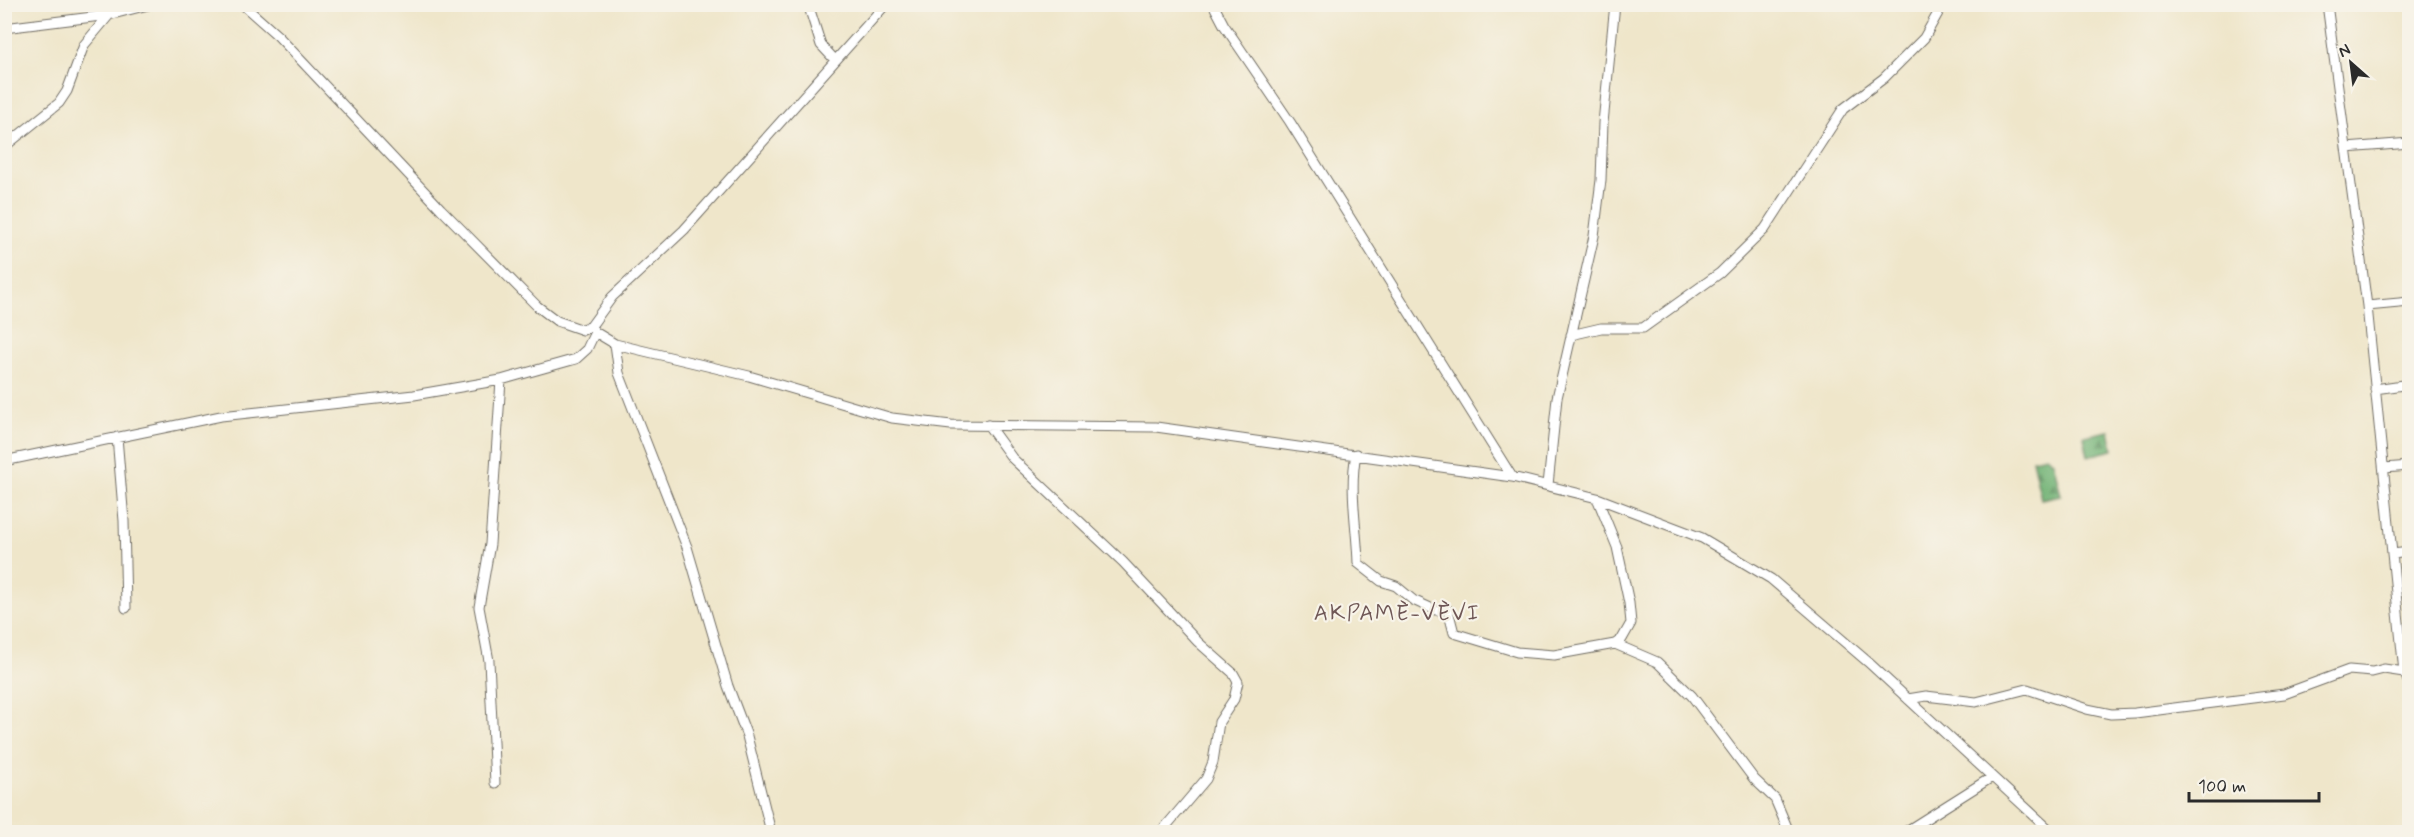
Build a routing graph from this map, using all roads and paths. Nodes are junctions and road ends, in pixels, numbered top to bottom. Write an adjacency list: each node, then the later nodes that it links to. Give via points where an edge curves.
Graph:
1 (152, 4): 9 (street)
2 (242, 4): 17 (street, via 278,36 537,306 575,330)
3 (808, 4): 11 (street, via 821,45)
4 (886, 4): 11 (street)
5 (1213, 4): 29 (street)
6 (1615, 4): 18 (street, via 1594,236)
7 (1943, 4): 18 (street, via 1924,38 1884,78 1843,109 1765,229 1720,273 1643,328 1601,328)
8 (2327, 4): 14 (street)
9 (109, 15): 10 (street); 13 (street, via 84,45 59,104)
10 (4, 28)
11 (835, 60): 17 (street, via 684,230 612,297)
12 (2409, 143): 14 (street)
13 (4, 147)
14 (2346, 148): 16 (street)
15 (2409, 302): 16 (street)
16 (2367, 306): 22 (street)
17 (593, 329): 19 (street); 20 (street, via 587,349 576,359)
18 (1571, 335): 30 (street, via 1557,398)
19 (615, 344): 23 (street, via 749,376 892,418); 41 (street, via 619,372 687,547 747,736)
20 (501, 380): 24 (street, via 414,395 221,416); 40 (street, via 490,544 479,607 489,662)
21 (2409, 384): 22 (street)
22 (2375, 388): 28 (street)
23 (988, 425): 25 (street, via 1156,427); 42 (street, via 1012,458 1123,562 1238,682 1238,689 1219,722 1213,762 1206,779)
24 (117, 437): 26 (street); 34 (street)
25 (1356, 454): 29 (street); 35 (street, via 1353,496 1358,563 1381,581 1435,610 1448,610 1455,633 1501,647 1554,655)
26 (4, 461)
27 (2409, 466): 28 (street)
28 (2384, 468): 33 (street)
29 (1512, 477): 30 (street)
30 (1548, 484): 31 (street)
31 (1597, 498): 35 (street, via 1617,547 1631,615 1627,631); 38 (street, via 1731,553 1805,606)
32 (2409, 552): 33 (street)
33 (2392, 554): 36 (street)
34 (126, 608)
35 (1615, 644): 43 (street, via 1657,662 1686,689 1754,779 1775,799)
36 (2404, 672): 37 (street); 38 (street, via 2349,670 2284,694 2135,713 2087,709 2027,689 1976,702 1926,696)
37 (2409, 685)
38 (1908, 699): 39 (street)
39 (1992, 777): 44 (street); 45 (street)
40 (495, 783)
41 (771, 832)
42 (1161, 832)
43 (1789, 832)
44 (1905, 832)
45 (2052, 832)

